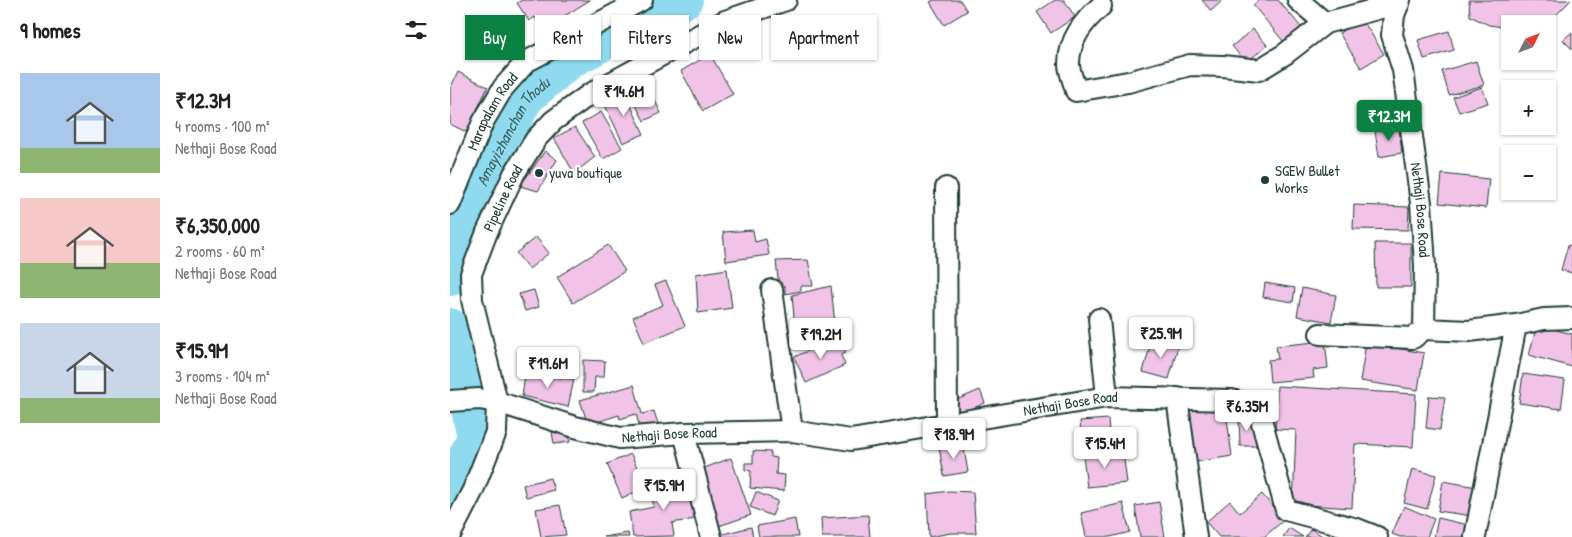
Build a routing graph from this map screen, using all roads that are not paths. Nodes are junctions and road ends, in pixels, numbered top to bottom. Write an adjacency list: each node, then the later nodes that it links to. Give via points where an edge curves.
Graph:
1 (642, 0): 8 (street, Marapalam Road, via 526,62 502,88 483,122)
2 (786, 0): 17 (street, Pipeline Road, via 725,21 590,94 553,121 536,139 510,182 471,274)
3 (1298, 0): 6 (street)
4 (1399, 2): 6 (street); 13 (street, Nethaji Bose Road, via 1392,35 1403,70 1421,203)
5 (1101, 6): 6 (street, via 1072,41 1069,65 1076,91 1128,82 1190,65 1260,70)
6 (1325, 23)
7 (946, 188): 19 (street)
8 (450, 204)
9 (772, 290): 20 (street)
10 (1572, 318): 12 (street, via 1544,318)
11 (1099, 319): 15 (street)
12 (1516, 325): 13 (street, via 1469,331); 26 (street)
13 (1424, 329): 14 (street, via 1413,338)
14 (1320, 334)
15 (1107, 397): 16 (street, Nethaji Bose Road); 19 (street, Nethaji Bose Road)
16 (1177, 398): 24 (street); 25 (street, Nethaji Bose Road, via 1232,400 1258,408 1286,510)
17 (488, 400): 18 (street); 21 (street, Nethaji Bose Road, via 620,438); 22 (street, Pipeline Road, via 496,432 473,490)
18 (452, 401)
19 (947, 424): 20 (street, Nethaji Bose Road, via 850,440)
20 (792, 431): 21 (street, Nethaji Bose Road)
21 (684, 433): 23 (street)
22 (450, 535)
23 (711, 537)
24 (1196, 537)
25 (1377, 537)
26 (1475, 537)

